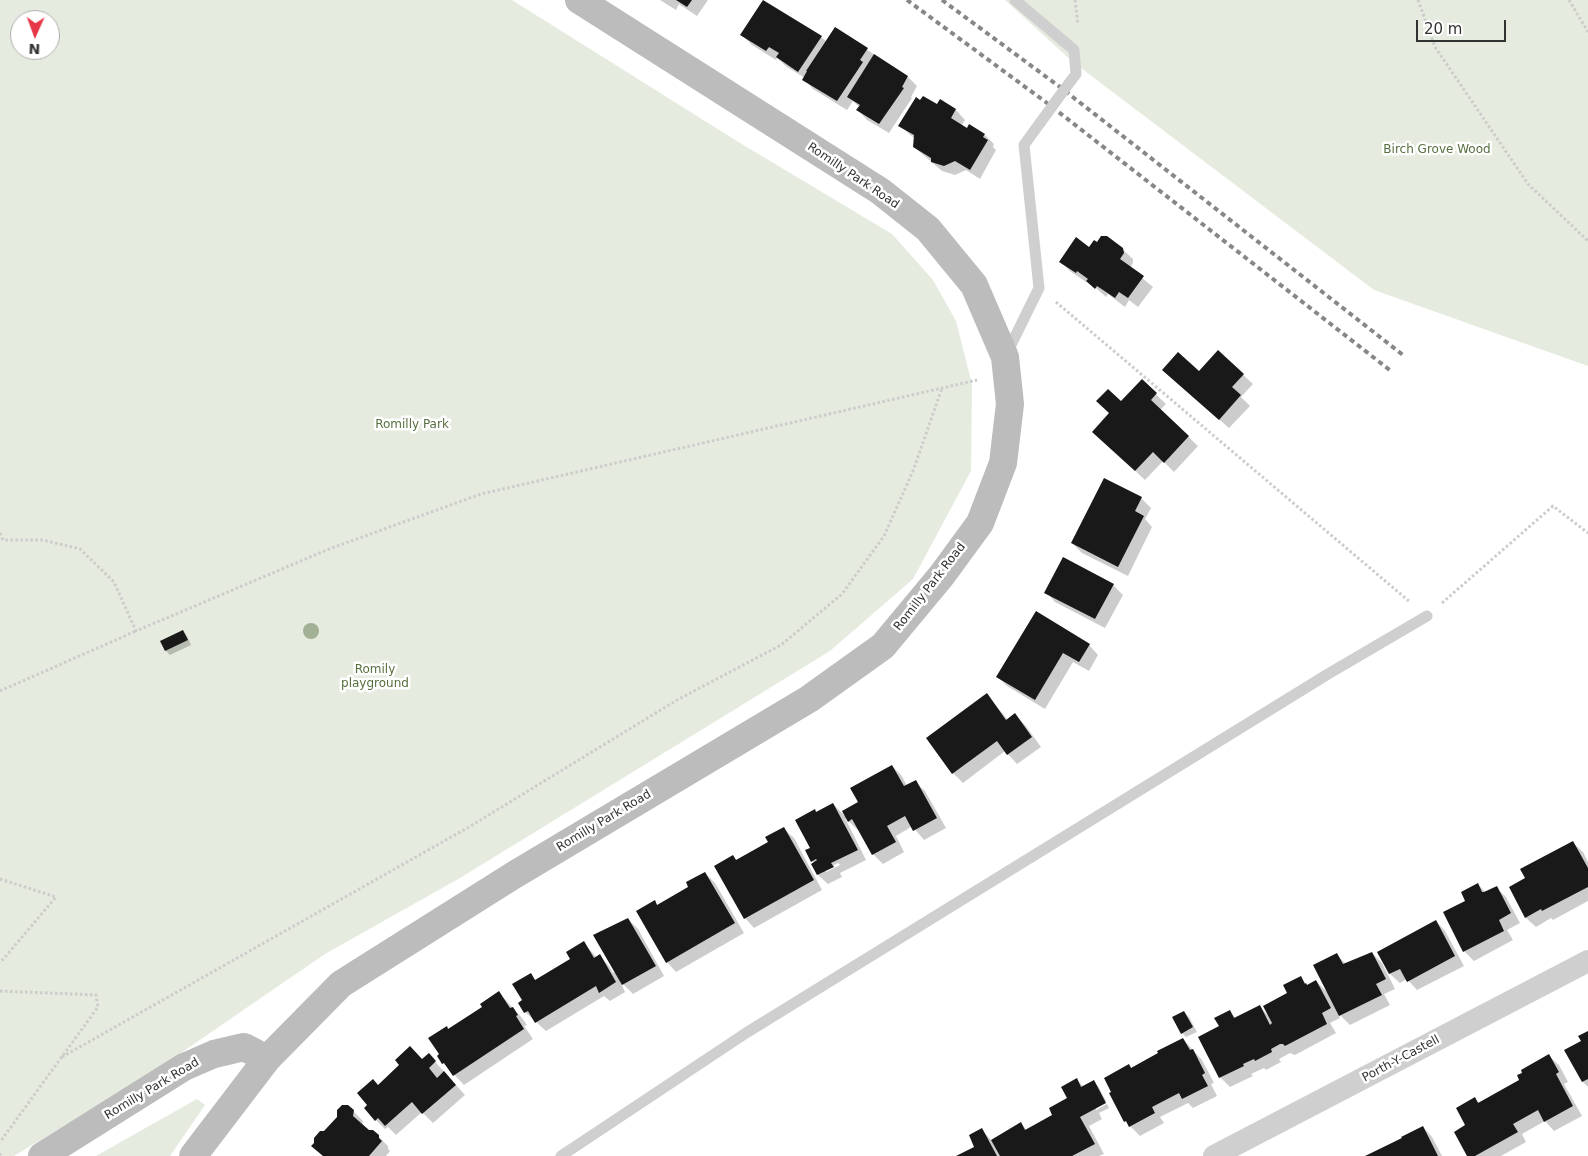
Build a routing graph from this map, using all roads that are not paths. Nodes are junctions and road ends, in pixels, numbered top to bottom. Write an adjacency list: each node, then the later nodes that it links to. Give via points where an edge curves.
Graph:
1 (579, 0): 3 (street, Romilly Park Road, via 880,191 928,229 974,285)
2 (1014, 0): 3 (lane, bridge, via 1074,50 1076,74 1024,145 1039,288)
3 (1005, 357): 6 (street, Romilly Park Road, via 1010,404 1003,463 980,523 883,646 809,699 514,875 341,984)
4 (1427, 616): 9 (lane, via 746,1033)
5 (1588, 961): 10 (street, Porth-Y-Castell)
6 (267, 1059): 7 (street, Romilly Park Road, via 244,1047 214,1054 184,1067); 8 (street, Romilly Park Road)
7 (42, 1156)
8 (193, 1156)
9 (561, 1156)
10 (1214, 1156)

